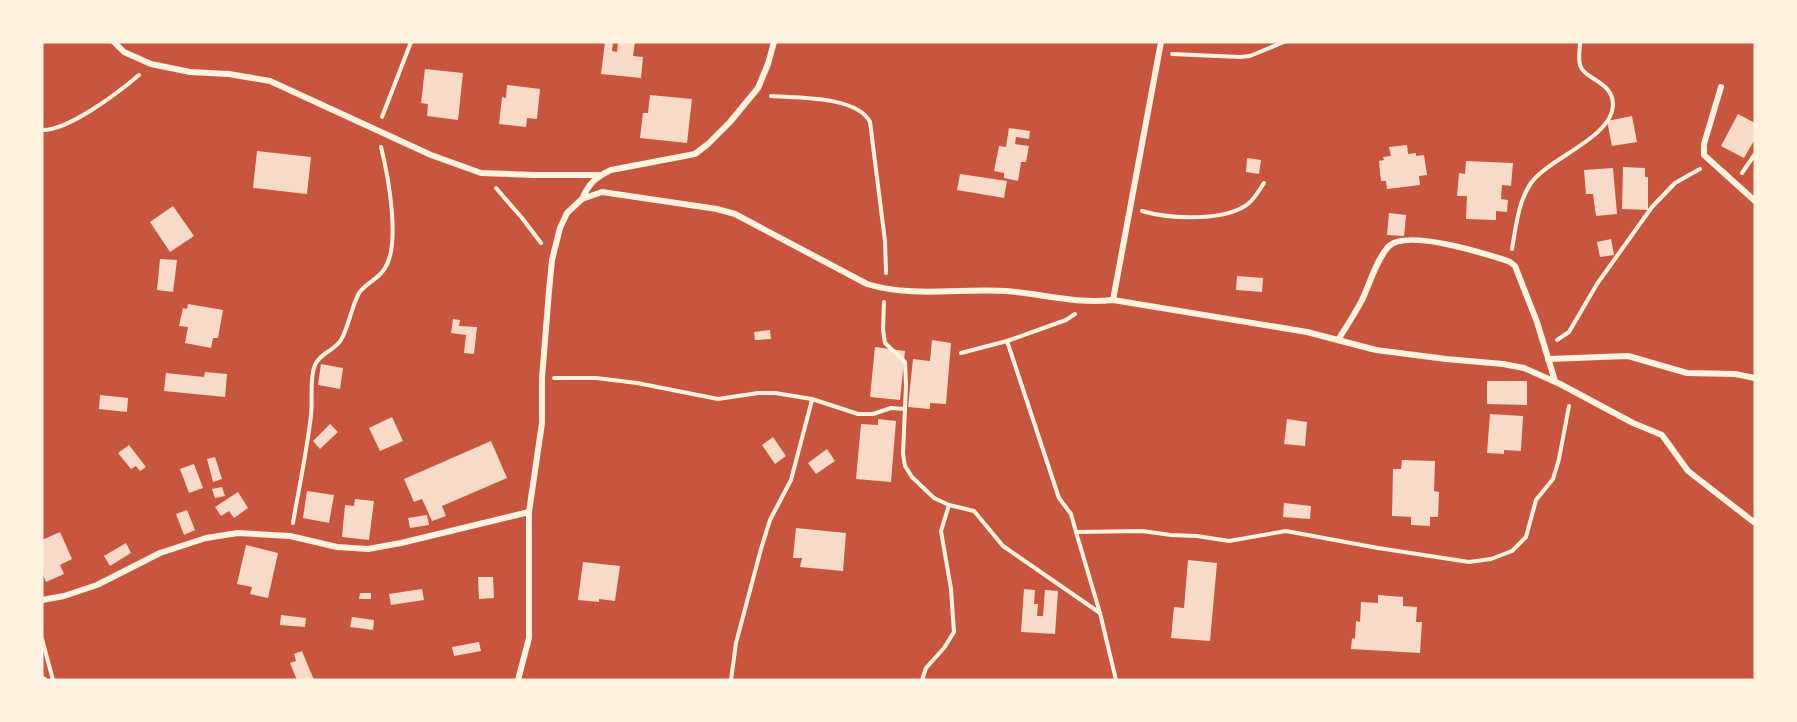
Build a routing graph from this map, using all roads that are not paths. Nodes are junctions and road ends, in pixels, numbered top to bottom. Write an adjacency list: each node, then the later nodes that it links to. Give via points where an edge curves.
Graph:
1 (114, 42): 5 (street, via 124,52 152,64 270,81 431,155 481,172)
2 (774, 42): 5 (street, via 753,94 716,137 695,154)
3 (1161, 42): 8 (street)
4 (1721, 87): 7 (street, via 1703,149 1705,158)
5 (599, 175): 6 (street)
6 (582, 199): 8 (street, via 602,192 735,214 857,279 884,289 1008,291 1063,300); 13 (street, via 567,213 552,260 542,423)
7 (1755, 201)
8 (1113, 300): 9 (street)
9 (1338, 340): 10 (street, via 1388,247 1414,240 1443,243 1510,262 1517,269); 12 (street, via 1376,350 1524,368)
10 (1548, 359): 11 (street, via 1628,356 1687,373); 12 (street)
11 (1755, 378)
12 (1555, 381): 14 (street, via 1662,435 1688,471)
13 (530, 512): 15 (street, via 368,549 337,547 290,536 238,533 206,538 160,553 97,585); 16 (street, via 529,638)
14 (1755, 523)
15 (42, 600)
16 (518, 680)

